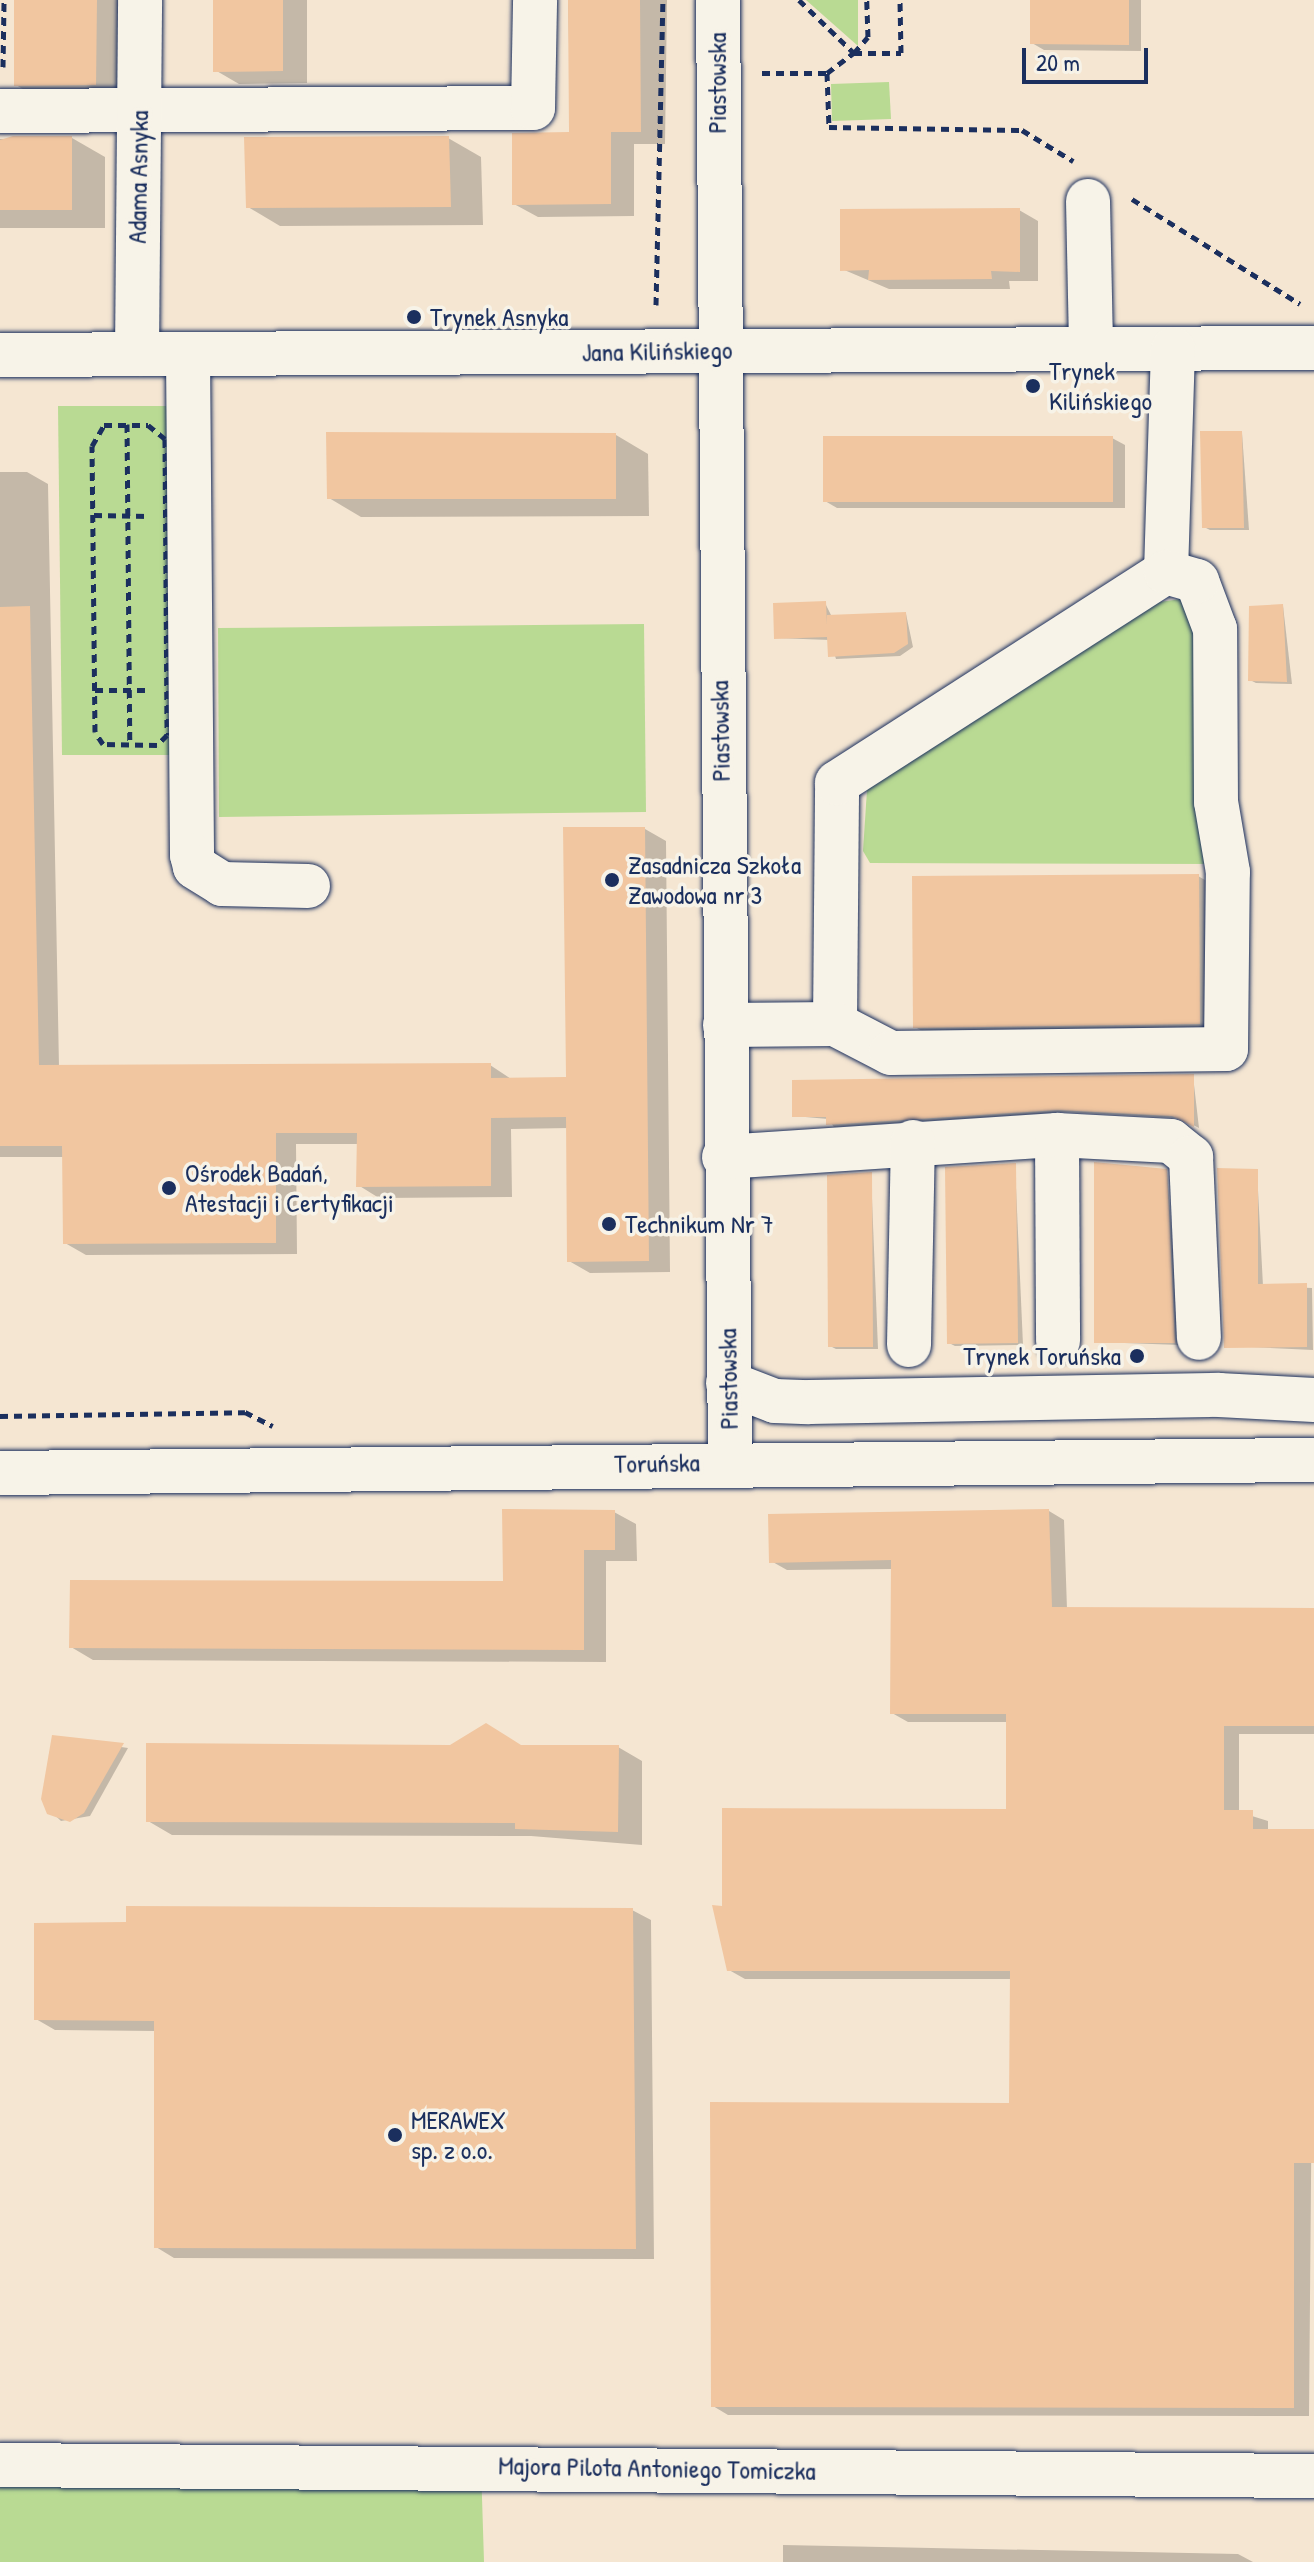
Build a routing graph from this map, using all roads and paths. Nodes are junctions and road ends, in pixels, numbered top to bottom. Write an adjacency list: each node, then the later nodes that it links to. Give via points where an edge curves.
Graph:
1 (4, 0): 11 (path)
2 (140, 0): 12 (street, Adama Asnyka)
3 (535, 0): 12 (street, via 533,108)
4 (663, 0): 14 (path)
5 (718, 0): 18 (street, Piastowska)
6 (799, 0): 9 (path)
7 (867, 0): 9 (path, via 868,37)
8 (900, 0): 9 (path, via 901,53)
9 (854, 53): 10 (path, via 827,73)
10 (762, 73)
11 (2, 92): 12 (street)
12 (139, 111): 19 (street, Adama Asnyka)
13 (1088, 201): 16 (street)
14 (656, 305)
15 (1314, 348): 17 (street, Jana Kilińskiego)
16 (1091, 349): 17 (street, Jana Kilińskiego); 18 (street, Jana Kilińskiego)
17 (1173, 349): 26 (street)
18 (717, 350): 20 (street, Jana Kilińskiego); 33 (street, Piastowska)
19 (137, 354): 20 (street, Jana Kilińskiego); 21 (street, Jana Kilińskiego)
20 (188, 354): 27 (street)
21 (0, 355)
22 (127, 424): 23 (path, via 104,425 93,436); 24 (path); 25 (path, via 162,432)
23 (94, 515): 24 (path); 28 (path)
24 (129, 516): 25 (path); 29 (path)
25 (165, 517): 27 (path)
26 (1166, 572): 32 (street, via 837,783); 32 (street, via 1197,581 1215,629 1216,802 1228,872 1226,1049 891,1053)
27 (178, 689): 29 (path); 30 (path, via 163,742); 31 (street, via 195,867 240,887)
28 (95, 690): 29 (path); 30 (path, via 98,741)
29 (129, 690): 30 (path)
30 (130, 745)
31 (308, 886)
32 (835, 1024): 33 (street)
33 (725, 1025): 36 (street, Piastowska)
34 (1057, 1135): 35 (street); 37 (street, via 1171,1141 1191,1157); 38 (street)
35 (913, 1142): 36 (street); 39 (street)
36 (724, 1157): 40 (street, Piastowska)
37 (1199, 1338)
38 (1058, 1341)
39 (909, 1345)
40 (728, 1383): 41 (street, via 775,1401); 45 (street, Piastowska)
41 (1307, 1405)
42 (0, 1416): 43 (path, via 245,1412)
43 (286, 1433)
44 (1314, 1460): 45 (street, Toruńska)
45 (730, 1462): 46 (street, Toruńska)
46 (0, 1473)
47 (0, 2465): 48 (street, Majora Pilota Antoniego Tomiczka)
48 (1314, 2476)

